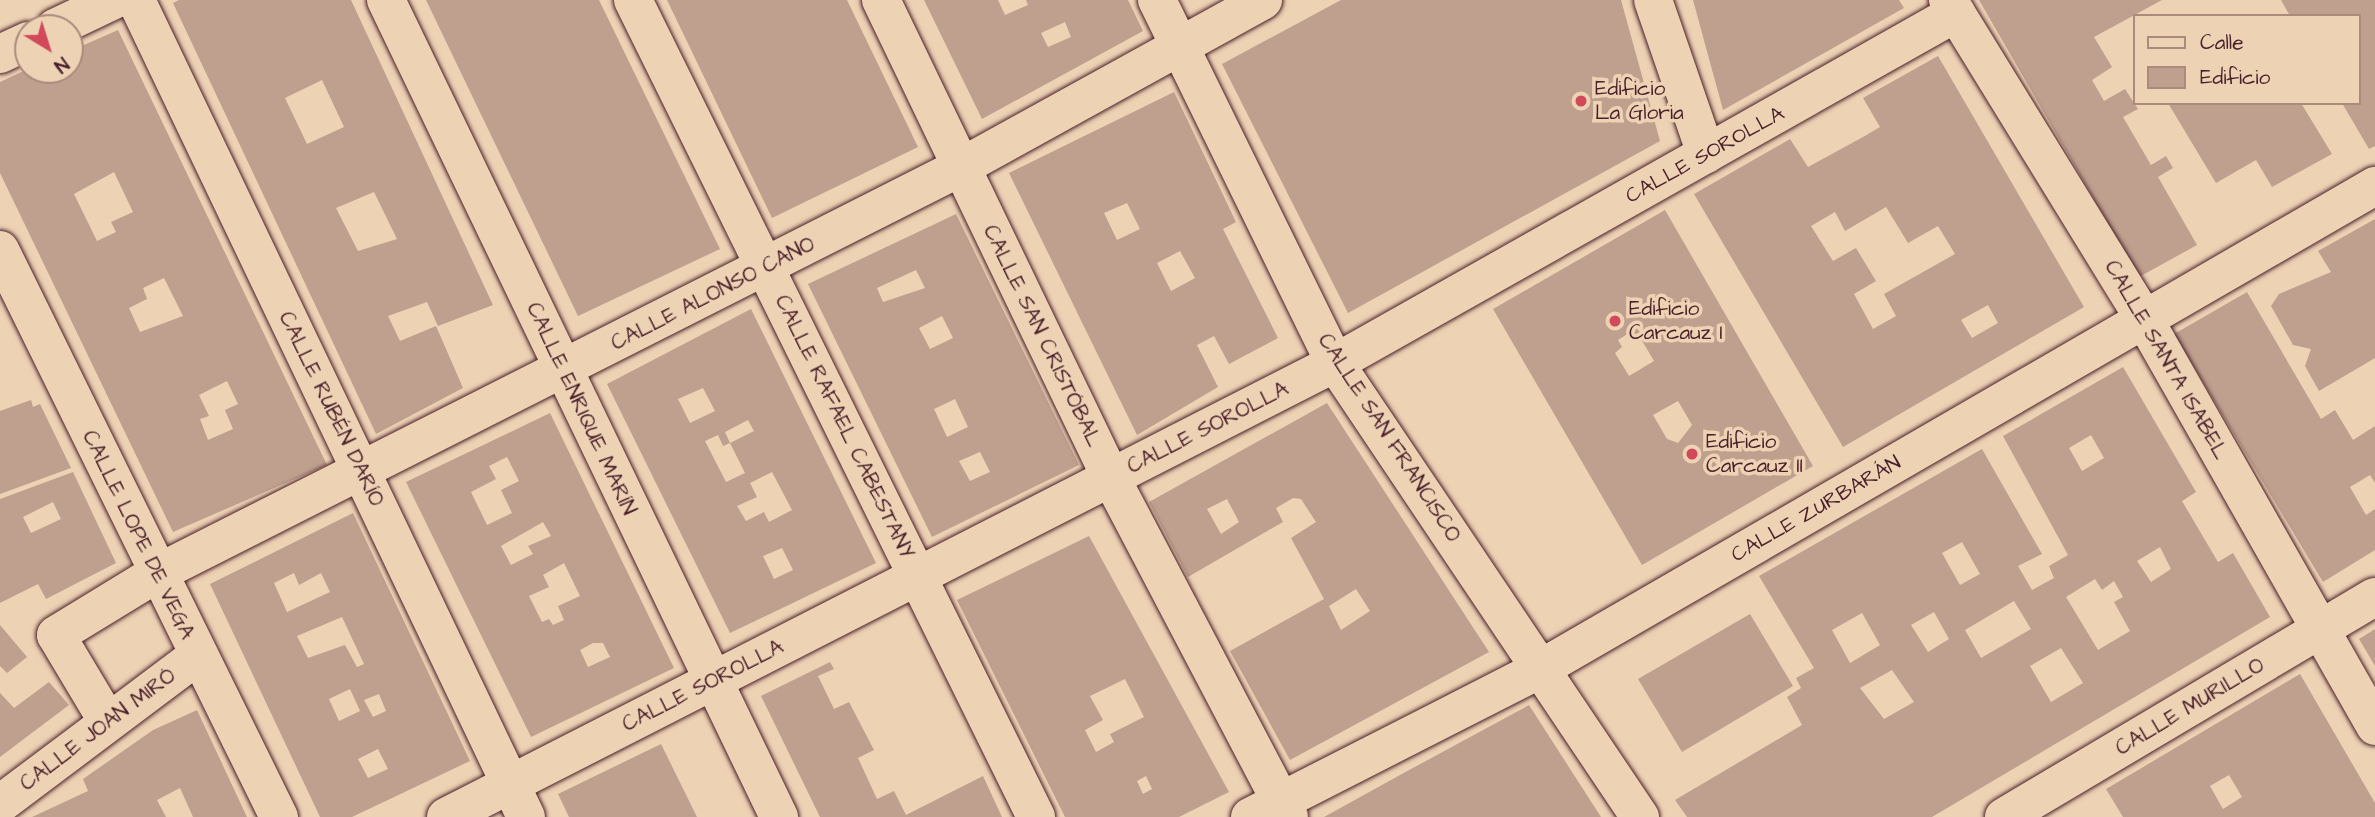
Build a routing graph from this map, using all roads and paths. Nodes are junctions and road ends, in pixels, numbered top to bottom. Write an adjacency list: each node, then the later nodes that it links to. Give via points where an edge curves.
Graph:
1 (114, 0): 10 (street)
2 (136, 0): 20 (street, CALLE RUBÉN DARÍO)
3 (386, 0): 19 (street, CALLE ENRIQUE MARÍN)
4 (633, 0): 16 (street, CALLE RAFAEL CABESTANY)
5 (881, 0): 13 (street, CALLE SAN CRISTÓBAL)
6 (1157, 0): 11 (street, CALLE SAN FRANCISCO)
7 (1263, 0): 11 (street, CALLE ALONSO CANO)
8 (1653, 0): 12 (street)
9 (1952, 6): 12 (street, CALLE SOROLLA); 17 (street, CALLE SANTA ISABEL)
10 (84, 14)
11 (1178, 47): 13 (street, CALLE ALONSO CANO); 18 (street, CALLE SAN FRANCISCO)
12 (1706, 154): 18 (street, CALLE SOROLLA)
13 (961, 167): 16 (street, CALLE ALONSO CANO); 21 (street, CALLE SAN CRISTÓBAL)
14 (2375, 186): 17 (street, CALLE ZURBARÁN)
15 (0, 250): 22 (street, CALLE LOPE DE VEGA)
16 (765, 267): 19 (street, CALLE ALONSO CANO); 23 (street, CALLE RAFAEL CABESTANY)
17 (2144, 319): 25 (street, CALLE SANTA ISABEL); 27 (street, CALLE ZURBARÁN)
18 (1335, 363): 21 (street, CALLE SOROLLA); 27 (street, CALLE SAN FRANCISCO)
19 (563, 370): 20 (street, CALLE ALONSO CANO); 28 (street, CALLE ENRIQUE MARÍN)
20 (362, 474): 22 (street, CALLE ALONSO CANO); 31 (street, CALLE RUBÉN DARÍO)
21 (1111, 478): 23 (street, CALLE SOROLLA); 33 (street, CALLE SAN CRISTÓBAL)
22 (156, 574): 26 (street, CALLE LOPE DE VEGA); 29 (street, CALLE ALONSO CANO, via 56,635)
23 (918, 576): 28 (street, CALLE SOROLLA); 37 (street, CALLE RAFAEL CABESTANY)
24 (2375, 597): 25 (street, CALLE MURILLO)
25 (2320, 630): 30 (street, CALLE SANTA ISABEL); 39 (street, CALLE MURILLO)
26 (197, 656): 29 (street, CALLE JOAN MIRÓ); 34 (street, CALLE LOPE DE VEGA)
27 (1540, 668): 33 (street, CALLE ZURBARÁN); 38 (street, CALLE SAN FRANCISCO)
28 (711, 681): 31 (street, CALLE SOROLLA); 36 (street, CALLE ENRIQUE MARÍN)
29 (108, 722): 32 (street, CALLE JOAN MIRÓ)
30 (2375, 726)
31 (518, 801): 35 (street, CALLE SOROLLA)
32 (0, 804)
33 (1273, 812)
34 (279, 817)
35 (446, 817)
36 (779, 817)
37 (1036, 817)
38 (1640, 817)
39 (2004, 817)

